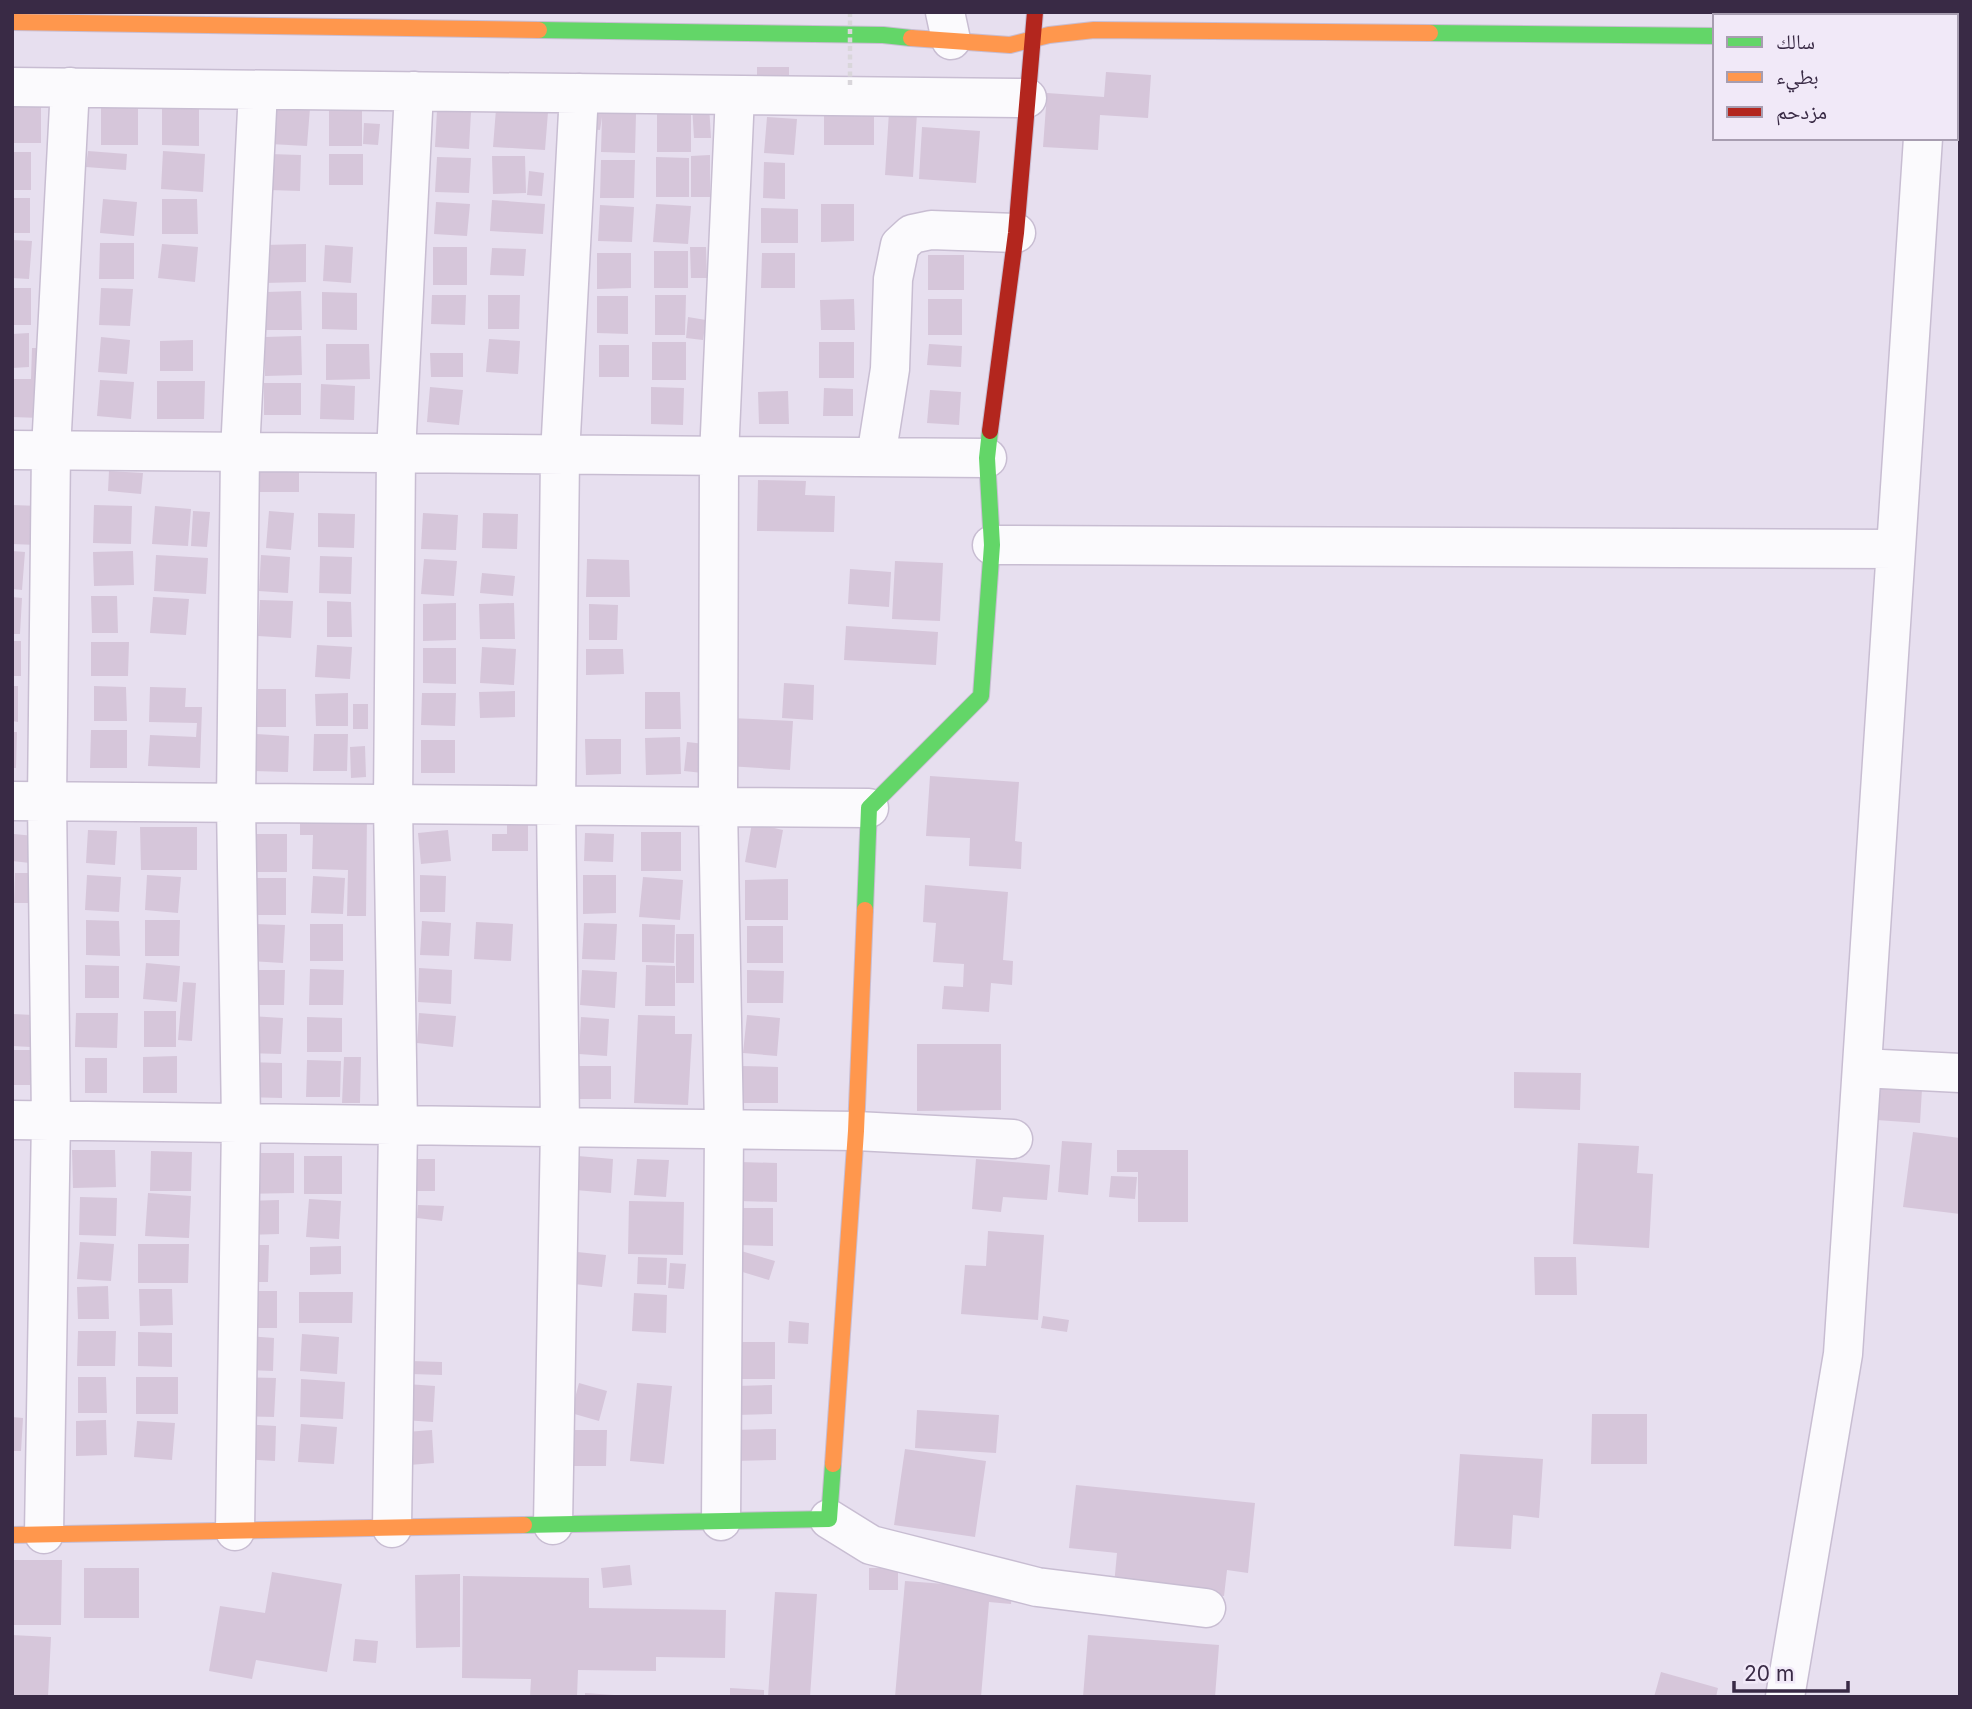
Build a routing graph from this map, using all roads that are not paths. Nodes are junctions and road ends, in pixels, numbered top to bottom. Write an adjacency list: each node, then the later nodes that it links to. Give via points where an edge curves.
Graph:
1 (1035, 12): 5 (main road)
2 (12, 22): 3 (main road, via 883,35)
3 (948, 26): 5 (main road, via 988,45)
4 (1713, 36): 5 (main road, via 1094,30)
5 (1031, 41): 12 (main road)
6 (12, 87): 7 (street)
7 (70, 88): 8 (street); 16 (street)
8 (258, 90): 9 (street); 17 (street)
9 (414, 91): 10 (street); 18 (street)
10 (579, 93): 11 (street); 19 (street)
11 (735, 95): 12 (street); 20 (street)
12 (1027, 98): 14 (main road)
13 (1923, 140): 24 (street)
14 (1016, 233): 21 (street, via 930,230 912,234 900,245 893,279 890,369); 22 (main road)
15 (12, 450): 16 (street)
16 (51, 450): 17 (street); 25 (street)
17 (240, 452): 18 (street); 26 (street)
18 (397, 453): 19 (street); 27 (street)
19 (560, 455): 20 (street); 28 (street)
20 (719, 456): 21 (street); 29 (street)
21 (876, 457): 22 (street)
22 (987, 458): 23 (main road)
23 (992, 545): 24 (street); 30 (main road, via 981,696)
24 (1896, 548): 31 (street)
25 (30, 801): 26 (street); 33 (street)
26 (236, 803): 27 (street); 35 (street)
27 (393, 804): 28 (street); 36 (street)
28 (556, 805): 29 (street); 37 (street)
29 (718, 806): 30 (street); 38 (street)
30 (869, 808): 39 (main road)
31 (1862, 1068): 32 (street); 48 (street, via 1843,1354)
32 (1960, 1073)
33 (51, 1119): 34 (street); 35 (street); 46 (street)
34 (12, 1120)
35 (242, 1122): 36 (street); 45 (street)
36 (398, 1125): 37 (street); 44 (street)
37 (560, 1126): 38 (street); 43 (street)
38 (724, 1129): 39 (street); 42 (street)
39 (856, 1131): 40 (street); 41 (main road)
40 (1013, 1139)
41 (829, 1519): 42 (main road); 47 (street, via 871,1545 1037,1587)
42 (721, 1521): 43 (main road)
43 (552, 1525): 44 (main road)
44 (392, 1528): 45 (main road)
45 (235, 1531): 46 (main road)
46 (28, 1534)
47 (1206, 1608)
48 (1785, 1697)

